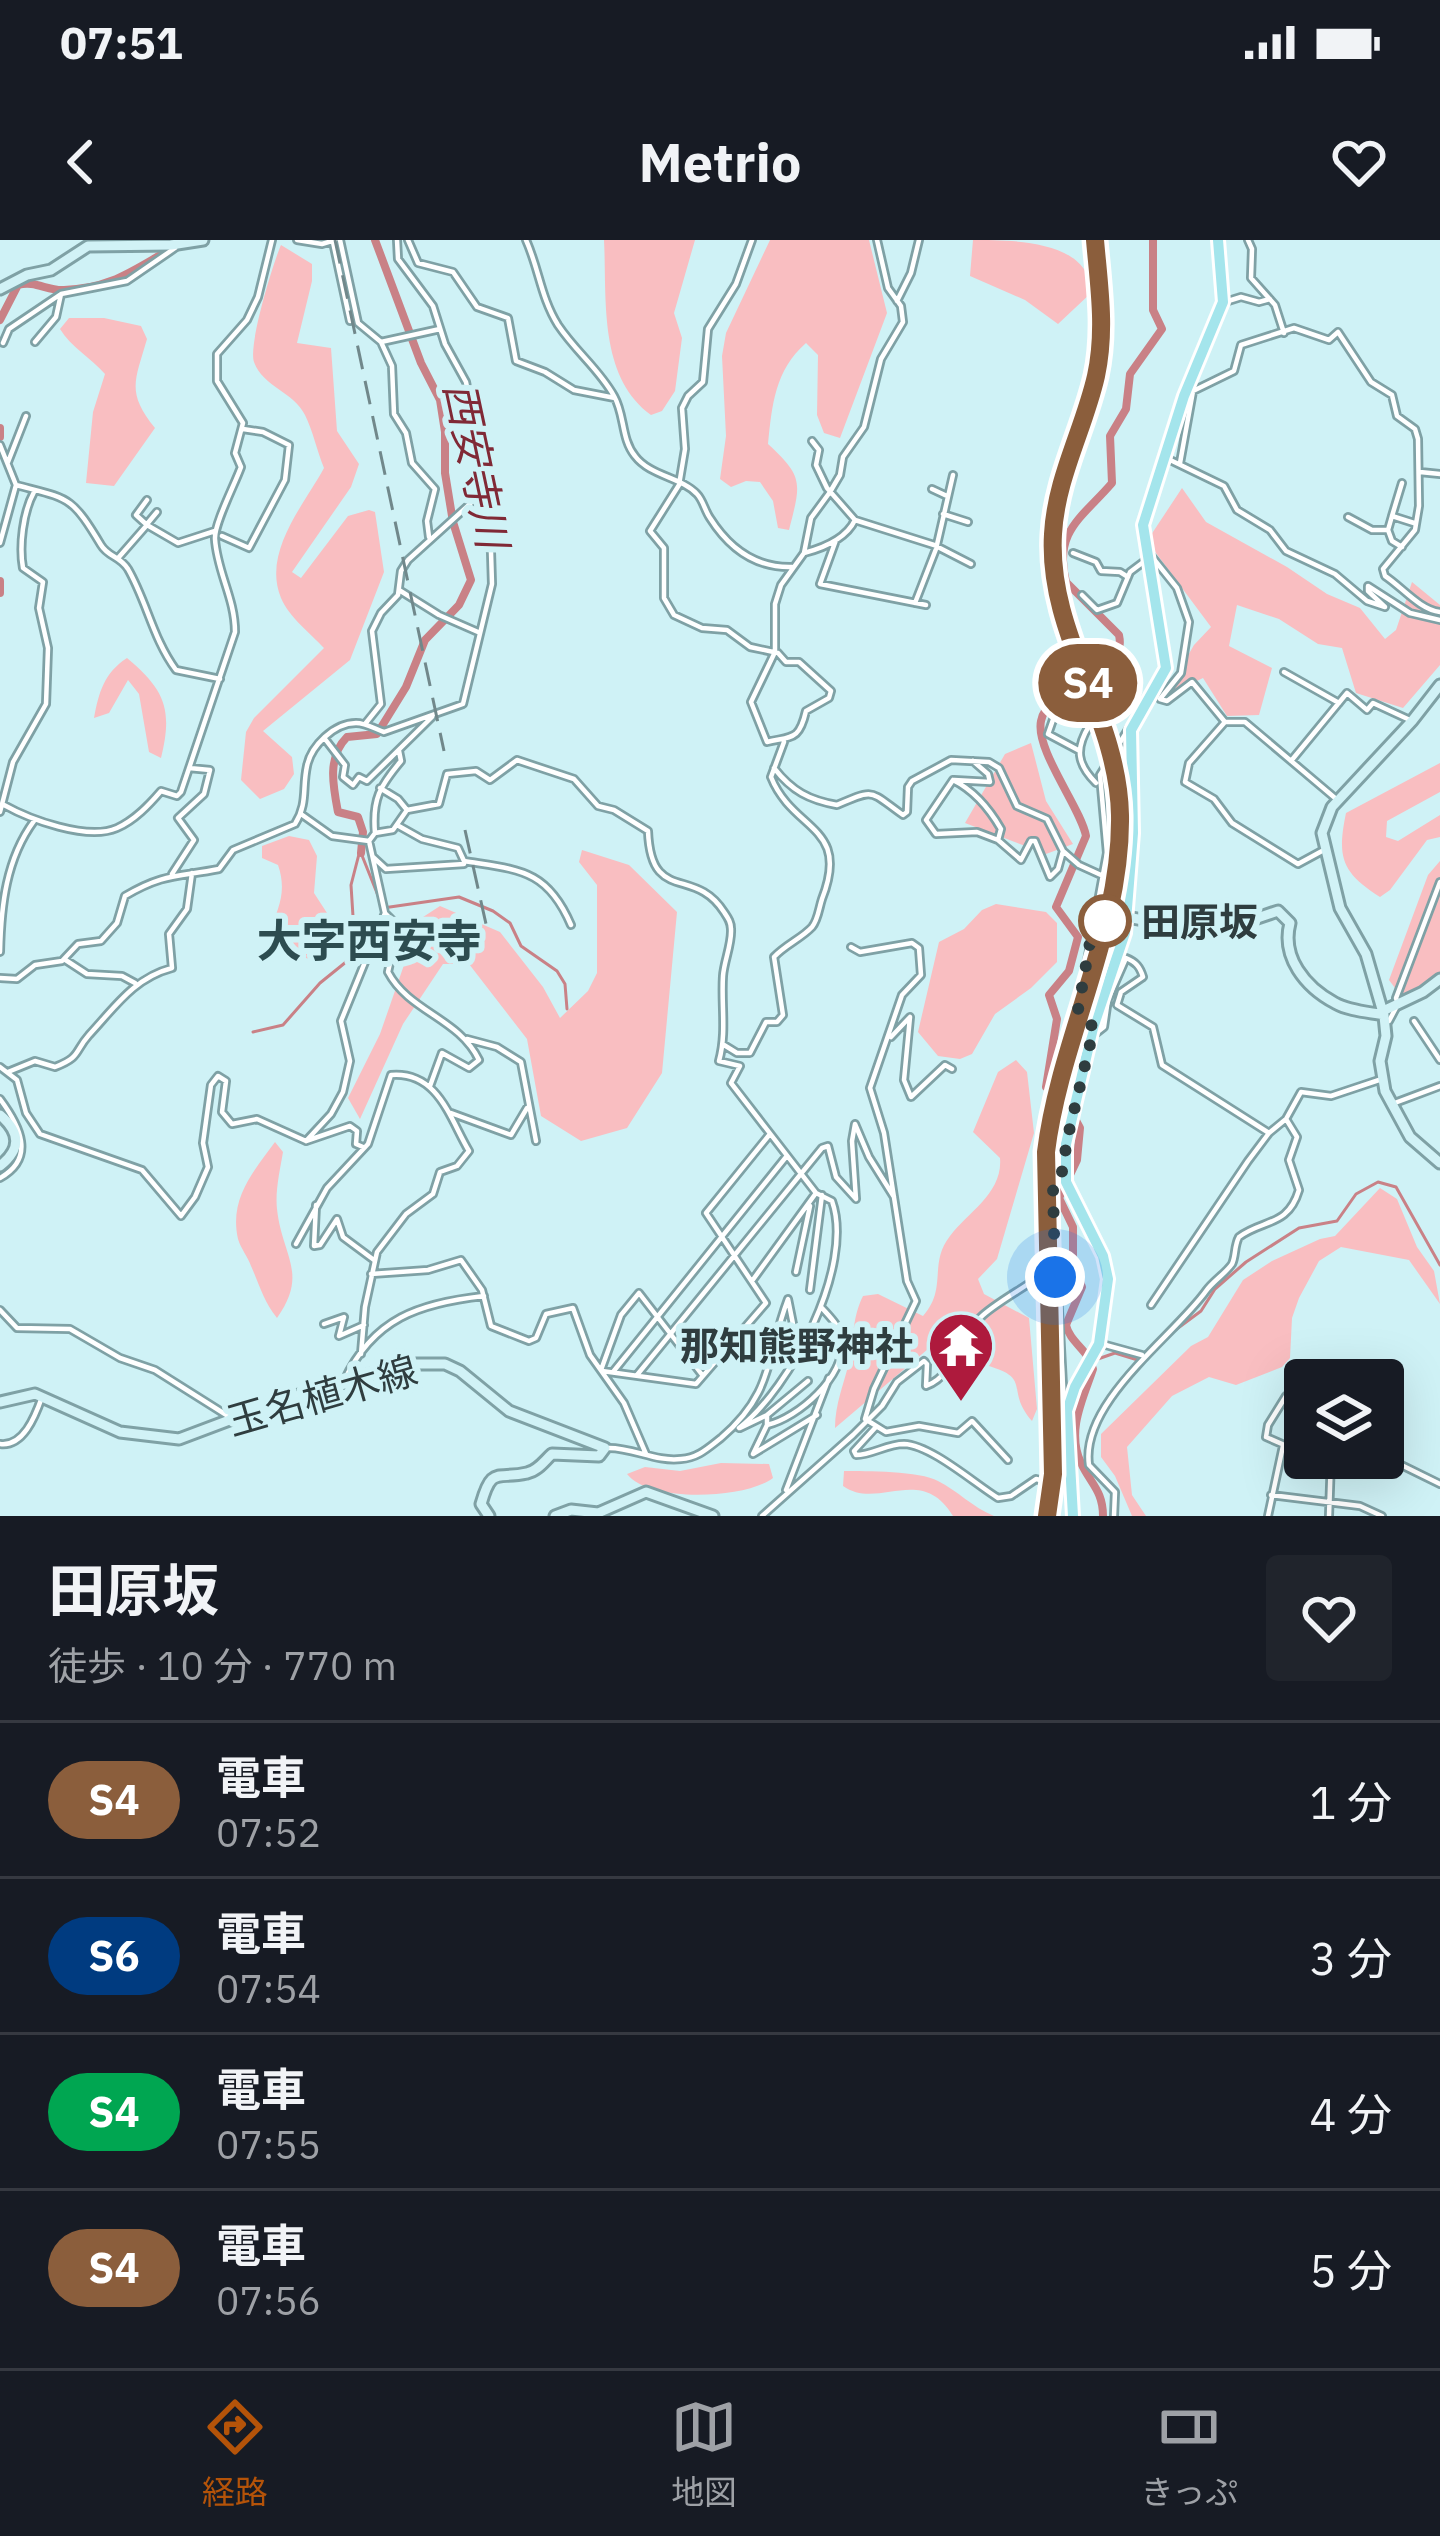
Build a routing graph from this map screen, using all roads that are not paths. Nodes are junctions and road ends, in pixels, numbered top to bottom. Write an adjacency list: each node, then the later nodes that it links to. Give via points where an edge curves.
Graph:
1 (203, 240): 13 (main road)
2 (272, 240): 27 (street, via 258,297 217,354 217,381)
3 (297, 240): 12 (street)
4 (397, 240): 20 (street, via 398,259)
5 (408, 240): 25 (street, via 418,263 454,272 477,307 508,318 516,362 574,390)
6 (526, 240): 25 (street, via 542,297)
7 (752, 240): 39 (street, via 708,329 703,382 682,408)
8 (877, 240): 17 (street)
9 (919, 240): 17 (street)
10 (1218, 240): 18 (main road)
11 (1248, 240): 16 (street, via 1251,278)
12 (336, 241): 19 (street); 23 (street, via 358,323)
13 (175, 245): 14 (main road, via 88,246); 15 (street, via 127,281)
14 (0, 289)
15 (61, 294): 22 (street, via 56,317); 24 (street, via 9,328)
16 (1270, 299): 18 (street); 21 (street)
17 (897, 301): 41 (street, via 903,322)
18 (1223, 302): 30 (main road)
19 (350, 321)
20 (441, 329): 23 (street); 33 (street, via 466,382)
21 (1284, 333): 32 (street, via 1244,344 1234,371 1193,392); 34 (street, via 1302,328 1329,340 1339,333 1414,429)
22 (35, 342)
23 (381, 342): 55 (street, via 393,369 394,414 412,463 435,489)
24 (3, 343)
25 (616, 398): 39 (street, via 631,451)
26 (26, 416): 31 (street)
27 (243, 429): 54 (street, via 235,454 241,467); 54 (street, via 289,445 286,476 249,548)
28 (812, 441): 41 (street)
29 (0, 445): 31 (street)
30 (1164, 457): 32 (street); 62 (main road, via 1143,525)
31 (8, 461): 38 (street)
32 (1180, 463): 71 (street, via 1224,486 1237,509 1286,550 1346,580 1367,601 1385,607 1368,586 1410,614)
33 (490, 472): 55 (street, via 470,504); 72 (street, via 481,518 491,584)
34 (1420, 472): 35 (street); 51 (street)
35 (1440, 474)
36 (953, 475): 43 (street)
37 (1402, 483): 47 (street)
38 (16, 485): 42 (street); 57 (street)
39 (679, 485): 65 (street, via 694,491 732,546); 73 (street, via 650,531 664,548 666,604 702,628)
40 (932, 489): 43 (street)
41 (830, 492): 49 (street); 60 (street, via 811,518)
42 (34, 493): 63 (street, via 78,507 103,550); 100 (street, via 21,556 44,587 46,704 5,780)
43 (947, 496): 46 (street)
44 (147, 500): 52 (street, via 136,517)
45 (157, 512): 52 (street)
46 (943, 514): 50 (street); 58 (street)
47 (1392, 516): 51 (street); 53 (street)
48 (1348, 518): 53 (street)
49 (856, 520): 56 (street); 58 (street)
50 (968, 522)
51 (1414, 523): 59 (street)
52 (147, 525): 54 (street, via 178,543); 63 (street)
53 (1388, 530): 59 (street)
54 (217, 533): 77 (street, via 235,610)
55 (429, 537): 67 (street, via 401,571)
56 (836, 540): 60 (street); 69 (street, via 820,584)
57 (0, 543)
58 (934, 545): 64 (street); 69 (street)
59 (1404, 548): 71 (street, via 1384,576)
60 (804, 553): 65 (street)
61 (1072, 553): 66 (street)
62 (1145, 555): 66 (street); 74 (street, via 1177,587 1187,615); 75 (main road)
63 (119, 557): 77 (street, via 176,670)
64 (971, 564)
65 (792, 567): 73 (street, via 775,604)
66 (1128, 577): 68 (street, via 1117,603 1097,610)
67 (399, 590): 72 (street); 85 (street, via 372,631 381,704)
68 (1082, 595)
69 (915, 603): 70 (street)
70 (926, 605)
71 (1440, 616)
72 (478, 632): 80 (street, via 466,700)
73 (775, 652): 88 (street, via 752,692 752,711 763,740); 88 (street, via 812,669 832,694 806,711)
74 (1183, 663): 75 (street); 84 (street, via 1160,699 1192,682)
75 (1166, 668): 82 (main road)
76 (1284, 672): 79 (street)
77 (220, 680): 93 (street)
78 (1440, 685): 83 (main road)
79 (1339, 703): 83 (street, via 1347,693 1367,710 1373,704); 92 (street)
80 (436, 713): 85 (street, via 384,732); 90 (street)
81 (1055, 714): 89 (street, via 1048,734)
82 (1136, 716): 97 (street); 118 (main road)
83 (1412, 721): 99 (main road)
84 (1225, 722): 92 (street, via 1245,722); 109 (street, via 1189,763 1185,782 1298,864)
85 (365, 724): 87 (street)
86 (1089, 726): 89 (street)
87 (324, 738): 96 (street, via 345,765 343,777 353,785 359,777); 103 (street, via 308,761)
88 (784, 742): 94 (street)
89 (1078, 750): 97 (street)
90 (400, 751): 96 (street); 98 (street)
91 (973, 761): 94 (street, via 951,760 912,781 903,815 871,792 837,805 817,801); 95 (street, via 990,782); 110 (street, via 998,768 1018,806 1047,819)
92 (1291, 761): 99 (street)
93 (189, 768): 104 (street, via 179,795 161,791 117,828); 114 (street, via 210,770 204,794 178,818 194,840)
94 (774, 768): 132 (street, via 783,800 828,848 832,873 812,927 774,957 783,1015 766,1022 750,1053)
95 (953, 780): 107 (street, via 997,821); 107 (street, via 928,816 929,830)
96 (367, 781): 98 (street)
97 (1098, 785): 115 (street, via 1108,841)
98 (379, 788): 101 (street); 106 (street)
99 (1338, 800): 109 (main road, via 1324,823)
100 (4, 805): 102 (street); 104 (street)
101 (407, 810): 105 (street); 132 (street, via 439,804 447,773 476,771 490,780 517,760 574,779 598,806 648,830 659,873 712,897 730,921)
102 (0, 812)
103 (301, 814): 108 (street, via 332,836); 113 (street, via 290,828 233,850 219,869)
104 (34, 821): 121 (street, via 6,887)
105 (397, 825): 106 (street); 119 (street, via 458,848 464,861 543,881)
106 (375, 833): 108 (street)
107 (998, 840): 110 (street, via 1021,860 1036,841 1050,877)
108 (369, 841): 111 (street)
109 (1324, 850): 127 (main road)
110 (1063, 851): 115 (street)
111 (372, 854): 112 (street, via 386,869); 117 (street)
112 (464, 864)
113 (192, 873): 114 (street); 125 (street, via 188,909 170,934 172,968)
114 (172, 874): 122 (street, via 125,896 107,935 78,944)
115 (1101, 875): 129 (street, via 1078,1010)
116 (1440, 882): 126 (street)
117 (385, 913): 130 (street, via 398,926 387,968 393,982); 148 (street, via 340,1021 350,1061 343,1092)
118 (1127, 916): 127 (main road, via 1231,927 1278,911 1290,923 1288,956 1301,975 1341,1006); 129 (main road)
119 (571, 925)
120 (850, 947): 131 (street, via 919,948 920,978 902,994)
121 (0, 952)
122 (64, 959): 123 (street); 125 (street, via 86,974)
123 (0, 978)
124 (1440, 979): 126 (main road)
125 (135, 983): 136 (street, via 76,1058)
126 (1398, 1004): 127 (main road)
127 (1384, 1018): 137 (main road)
128 (1414, 1021): 133 (street)
129 (1092, 1032): 146 (street, via 1104,1027 1126,958 1143,977 1118,1004 1153,1027 1162,1065); 155 (main road)
130 (462, 1037): 138 (street, via 479,1061 469,1067 442,1053); 142 (street, via 521,1062)
131 (887, 1041): 135 (street, via 910,1017 904,1080 911,1097 945,1065); 158 (street, via 870,1088)
132 (724, 1045): 147 (street, via 719,1061 740,1066 730,1083)
133 (1440, 1060)
134 (0, 1066): 136 (street)
135 (952, 1069)
136 (8, 1072): 148 (street, via 40,1134 142,1170 181,1216 208,1167 202,1143 218,1076 226,1081 224,1120 257,1119)
137 (1382, 1079): 141 (main road); 145 (street, via 1331,1096 1304,1091)
138 (430, 1086): 143 (street); 150 (street, via 391,1075)
139 (1440, 1086): 141 (street)
140 (0, 1099): 156 (street, via 22,1148 21,1160)
141 (1392, 1104): 152 (main road, via 1410,1137)
142 (527, 1108): 143 (street, via 511,1135); 149 (street)
143 (451, 1113): 164 (street, via 469,1151 440,1172 433,1194 406,1214)
144 (0, 1115): 153 (main road, via 18,1144)
145 (1286, 1119): 146 (street); 182 (street, via 1297,1137 1289,1160 1299,1190 1292,1207 1270,1226 1241,1235 1234,1261 1199,1304)
146 (1269, 1133): 171 (street)
147 (770, 1134): 151 (street); 161 (street, via 706,1213)
148 (306, 1141): 150 (street, via 350,1126)
149 (536, 1141)
150 (363, 1147): 160 (street)
151 (787, 1156): 154 (street); 161 (street)
152 (1440, 1163)
153 (0, 1166)
154 (801, 1174): 157 (street); 158 (street, via 828,1146 836,1178 856,1199 855,1124); 163 (street)
155 (1066, 1176): 179 (main road, via 1107,1268); 193 (street, via 1053,1187 1053,1200)
156 (0, 1178)
157 (819, 1194): 159 (street); 169 (street); 172 (street, via 835,1206 836,1222)
158 (895, 1197): 197 (street, via 916,1300)
159 (811, 1201): 165 (street); 168 (street)
160 (316, 1205): 162 (street); 164 (street, via 314,1246 337,1219 343,1238)
161 (722, 1237): 163 (street); 174 (street)
162 (296, 1244)
163 (735, 1256): 168 (street); 178 (street)
164 (374, 1260): 166 (street)
165 (796, 1272)
166 (370, 1274): 170 (street, via 461,1260); 177 (street)
167 (1037, 1278): 197 (street, via 983,1315 935,1382 926,1386 924,1361)
168 (752, 1281): 186 (street, via 767,1302)
169 (810, 1290)
170 (484, 1296): 180 (street, via 408,1311); 183 (street, via 491,1326 529,1341 546,1314 573,1307)
171 (1150, 1305)
172 (821, 1308): 181 (street); 187 (street, via 842,1337)
173 (0, 1310): 175 (street)
174 (657, 1316): 178 (street); 183 (street, via 639,1293 621,1315); 184 (street)
175 (2, 1321): 196 (street, via 70,1329)
176 (324, 1324): 177 (street, via 344,1317 339,1336)
177 (364, 1325): 180 (street)
178 (670, 1334): 185 (street); 186 (street)
179 (1097, 1348): 182 (street); 193 (main road)
180 (362, 1354): 188 (street)
181 (799, 1354): 199 (street); 199 (street, via 788,1299 768,1373)
182 (1142, 1355): 218 (street, via 1088,1449 1089,1465 1115,1492)
183 (601, 1370): 184 (street); 204 (street)
184 (613, 1372): 185 (street)
185 (638, 1375): 186 (street, via 696,1384)
186 (704, 1376)
187 (829, 1378): 192 (street); 195 (street)
188 (343, 1383): 196 (main road, 玉名植木線); 203 (main road, 玉名植木線, via 406,1364 445,1364 509,1411)
189 (42, 1397): 191 (main road); 196 (main road, 玉名植木線, via 150,1437 179,1438); 201 (street, via 21,1439)
190 (1284, 1399): 202 (street, via 1267,1439)
191 (0, 1402)
192 (799, 1407): 194 (street, via 805,1383); 198 (street)
193 (1067, 1412): 217 (main road)
194 (767, 1415): 198 (street); 199 (street)
195 (817, 1415): 198 (street, via 753,1454); 210 (street)
196 (233, 1419)
197 (867, 1420): 200 (street); 210 (street)
198 (767, 1425)
199 (736, 1427): 204 (street, via 694,1457)
200 (875, 1429): 205 (street, via 958,1433 972,1421); 208 (street, via 856,1456 916,1446 998,1498 1036,1479)
201 (0, 1444)
202 (1283, 1445): 211 (street)
203 (605, 1448): 204 (street); 213 (main road, via 599,1456 552,1454 533,1472 499,1474 481,1504)
204 (646, 1454)
205 (1008, 1460)
206 (1404, 1466): 209 (street)
207 (1331, 1479): 212 (street)
208 (1049, 1481)
209 (1440, 1484)
210 (786, 1491): 216 (street)
211 (1271, 1495): 212 (street); 219 (street)
212 (1331, 1502): 220 (street); 221 (street)
213 (489, 1516)
214 (555, 1516): 215 (main road, via 598,1513 646,1492)
215 (713, 1516)
216 (762, 1516)
217 (1073, 1516)
218 (1114, 1516)
219 (1268, 1516)
220 (1329, 1516)
221 (1382, 1516)

